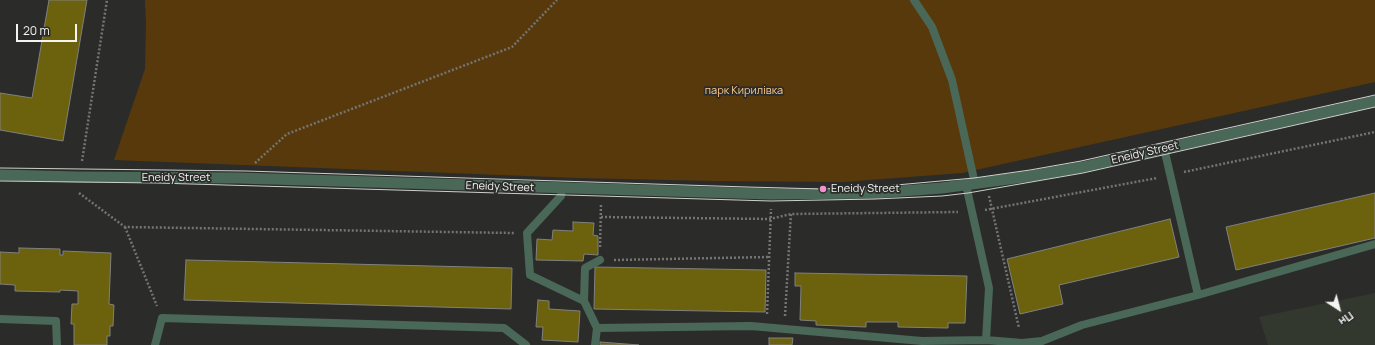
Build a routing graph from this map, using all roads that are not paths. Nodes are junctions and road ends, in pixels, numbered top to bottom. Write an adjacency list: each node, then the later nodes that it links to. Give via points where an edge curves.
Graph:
1 (914, 0): 5 (lane, via 932,27 952,80)
2 (1375, 101): 3 (street, Eneidy Street)
3 (1164, 148): 5 (street, Eneidy Street, via 1083,167); 9 (lane)
4 (0, 175): 6 (street, Eneidy Street, via 238,178)
5 (976, 184): 6 (street, Eneidy Street, via 875,193 792,195); 13 (lane, via 989,288)
6 (562, 189): 10 (lane, via 561,196 527,233 530,275)
7 (1375, 244): 9 (lane)
8 (600, 260): 10 (lane, via 585,268)
9 (1198, 295): 14 (lane, via 1082,325 1042,341)
10 (584, 301): 12 (lane)
11 (0, 319): 15 (lane, via 56,322)
12 (596, 328): 13 (lane, via 751,326 922,341); 18 (lane)
13 (986, 340): 14 (lane)
14 (1023, 344)
15 (57, 345)
16 (155, 345): 17 (lane, via 162,318 504,328)
17 (526, 345)
18 (595, 345)

